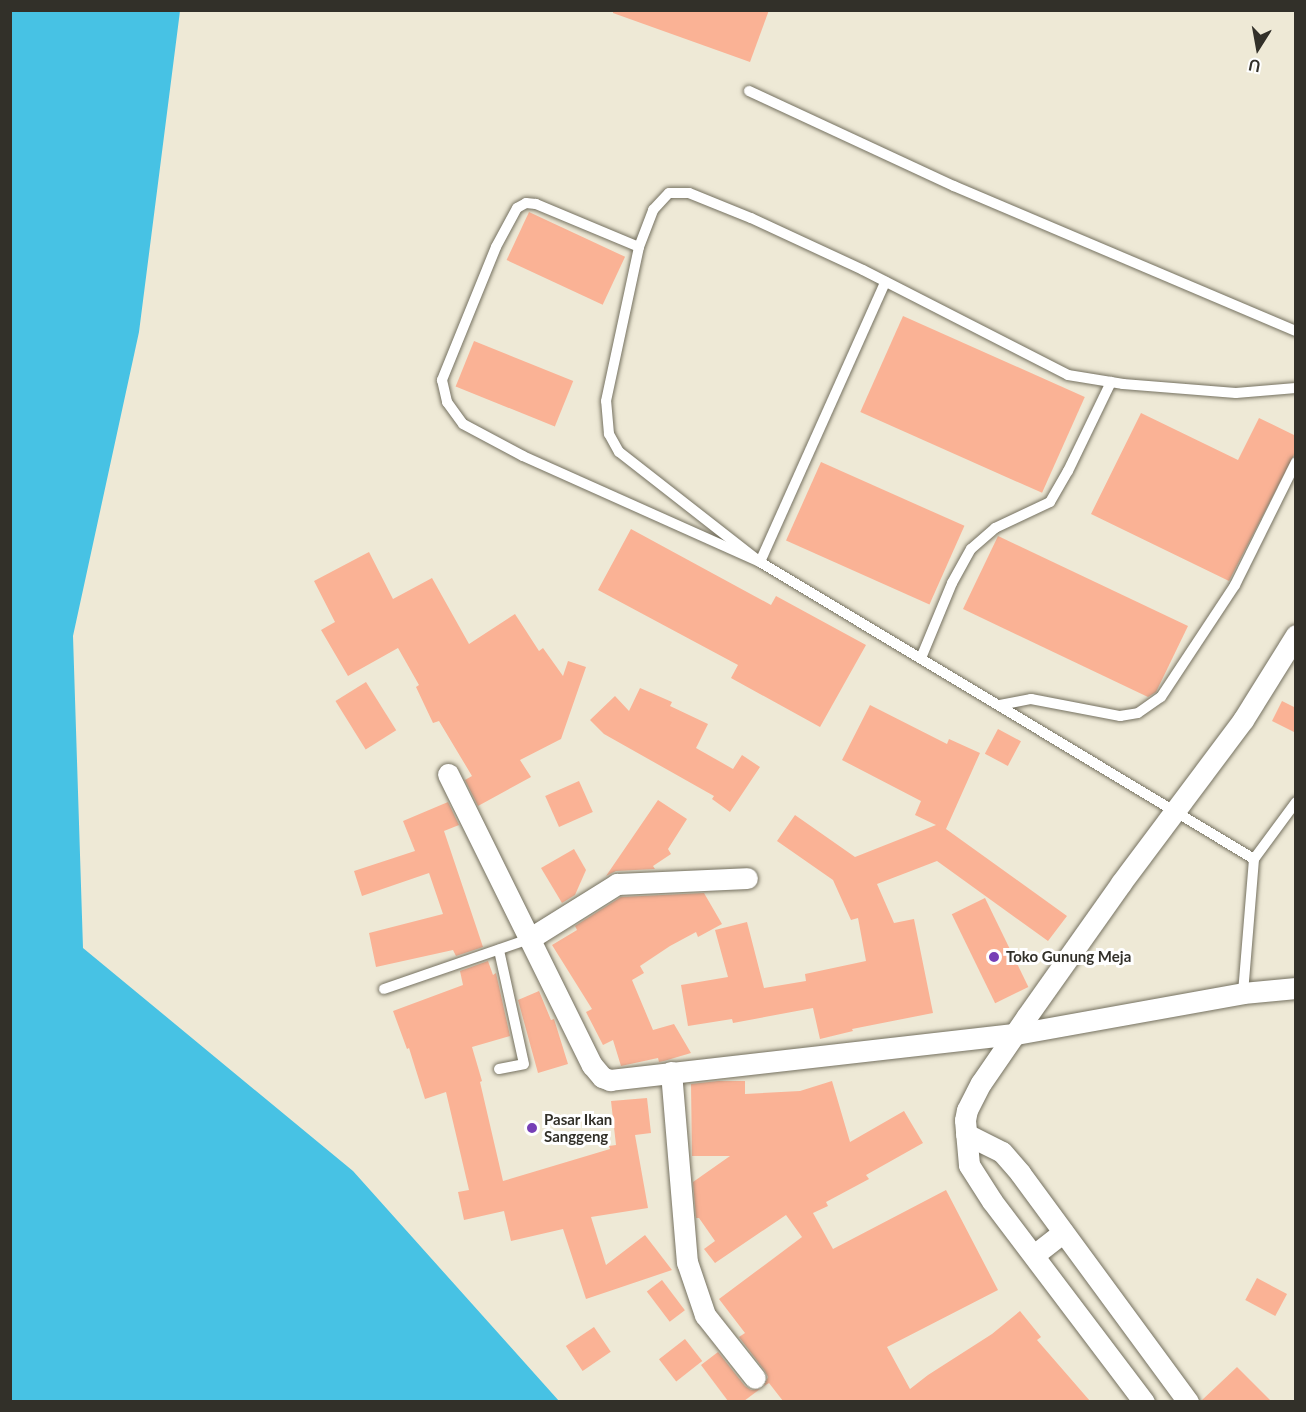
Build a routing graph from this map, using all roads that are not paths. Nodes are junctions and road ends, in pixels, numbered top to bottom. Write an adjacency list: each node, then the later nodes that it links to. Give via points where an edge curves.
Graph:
1 (749, 91): 4 (lane, via 954,186)
2 (639, 247): 3 (lane, via 653,210 669,193 689,193); 8 (lane, via 606,401 609,434 619,452 646,475); 8 (lane, via 536,204 526,203 517,208 496,247 442,380 447,402 463,424 523,456)
3 (885, 282): 5 (lane, via 1068,375); 8 (lane)
4 (1296, 331)
5 (1111, 382): 6 (lane, via 1236,393); 10 (lane, via 1050,502 995,528 971,549)
6 (1296, 388)
7 (1296, 462): 11 (lane, via 1234,585 1161,697 1138,713 1120,716 1031,699)
8 (760, 562): 10 (lane)
9 (1296, 635): 14 (street, via 1243,720)
10 (921, 658): 11 (lane)
11 (1000, 705): 14 (lane)
12 (448, 774): 17 (street)
13 (1296, 802): 15 (lane)
14 (1175, 809): 15 (lane); 22 (street)
15 (1254, 859): 21 (lane)
16 (747, 878): 17 (street, via 617,884)
17 (529, 939): 18 (lane); 24 (street, via 592,1065 602,1077 616,1080)
18 (499, 950): 20 (lane); 23 (lane, via 524,1064)
19 (1296, 988): 21 (street)
20 (384, 989)
21 (1243, 993): 22 (street)
22 (1016, 1034): 24 (street); 25 (street, via 967,1110)
23 (499, 1069)
24 (671, 1072): 29 (street, via 687,1262 705,1315)
25 (966, 1134): 26 (street, via 1002,1152); 27 (street, via 969,1165)
26 (1063, 1232): 27 (street); 28 (street)
27 (1034, 1255): 30 (street)
28 (1162, 1369): 30 (street); 31 (street)
29 (755, 1378)
30 (1140, 1397)
31 (1188, 1401)

